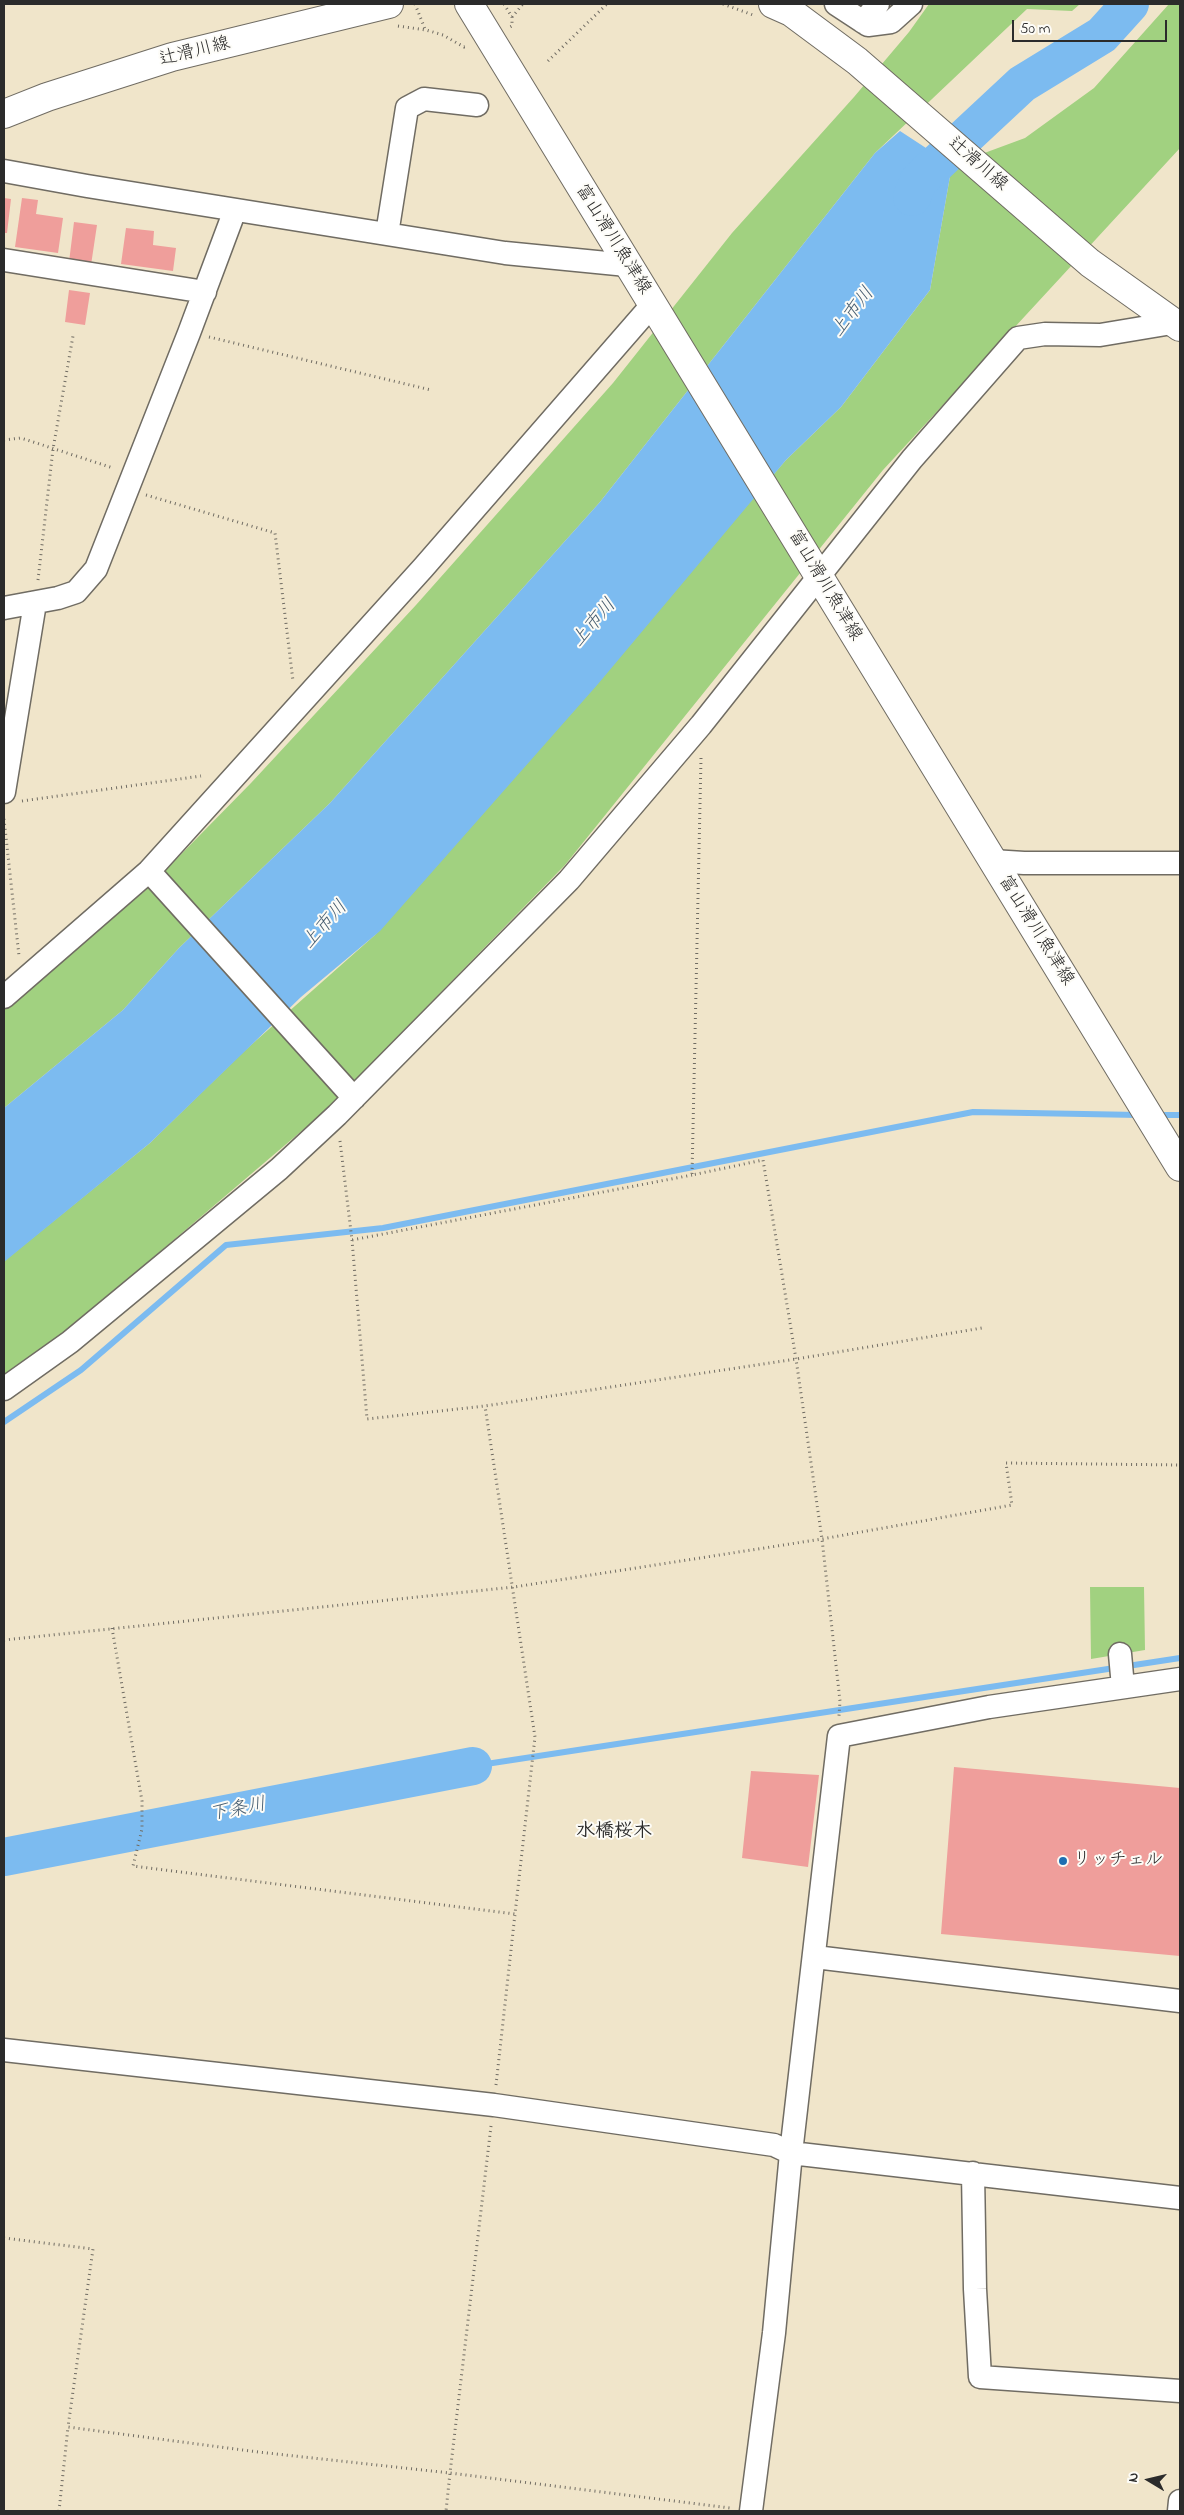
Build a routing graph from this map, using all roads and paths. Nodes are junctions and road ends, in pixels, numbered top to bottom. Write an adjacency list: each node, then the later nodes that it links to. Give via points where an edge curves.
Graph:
1 (389, 4): 15 (main road, 辻滑川線, via 172,57)
2 (415, 4): 12 (path)
3 (469, 4): 20 (main road, 富山滑川魚津線)
4 (523, 4): 10 (path)
5 (607, 4): 13 (path)
6 (773, 4): 23 (main road, 辻滑川線, via 791,12 857,61 1090,263)
7 (836, 4): 11 (street)
8 (878, 4): 11 (street)
9 (911, 4): 11 (street, via 891,22 868,25)
10 (512, 17)
11 (863, 22)
12 (426, 30)
13 (548, 61)
14 (477, 105): 18 (street, via 424,99 407,108)
15 (4, 114)
16 (4, 171): 17 (street)
17 (234, 210): 18 (street); 21 (street)
18 (387, 234): 20 (street, via 504,253)
19 (4, 260): 21 (street)
20 (627, 265): 22 (main road, 富山滑川魚津線)
21 (205, 292): 24 (street)
22 (659, 316): 30 (main road, 富山滑川魚津線); 33 (street)
23 (1176, 325): 30 (street, via 1100,335 1045,334 1018,338 912,459)
24 (189, 333): 26 (path); 29 (street)
25 (73, 336): 28 (path)
26 (431, 390)
27 (4, 440): 28 (path, via 21,438)
28 (53, 448): 29 (path); 31 (path)
29 (129, 481): 31 (street, via 96,569 76,592); 33 (path, via 275,533 293,686)
30 (819, 577): 34 (street); 38 (main road, 富山滑川魚津線)
31 (35, 602): 32 (street); 36 (street)
32 (4, 608)
33 (306, 698): 40 (street)
34 (701, 725): 43 (street, via 568,880); 46 (path)
35 (201, 776): 36 (path)
36 (9, 797)
37 (4, 819): 41 (path)
38 (992, 861): 39 (street); 45 (main road, 富山滑川魚津線)
39 (1180, 863)
40 (149, 871): 41 (street); 43 (street)
41 (22, 981): 42 (street)
42 (4, 998)
43 (354, 1098): 44 (street)
44 (337, 1115): 47 (path); 50 (street, via 280,1169 164,1266 70,1342)
45 (1180, 1167)
46 (692, 1175): 47 (path); 49 (path, via 763,1160)
47 (352, 1240): 51 (path, via 367,1419)
48 (982, 1328): 49 (path)
49 (796, 1359): 51 (path); 53 (path)
50 (4, 1389)
51 (485, 1406): 54 (path)
52 (1180, 1465): 53 (path, via 1006,1462 1012,1505)
53 (822, 1539): 54 (path); 60 (path)
54 (514, 1587): 55 (path); 61 (path, via 535,1736)
55 (112, 1628): 56 (path); 61 (path, via 142,1800 142,1829 133,1866)
56 (4, 1640)
57 (1120, 1654): 59 (street)
58 (1180, 1679): 59 (street)
59 (1123, 1687): 62 (street, via 989,1707 839,1736)
60 (840, 1701)
61 (516, 1914): 65 (path)
62 (814, 1957): 63 (street); 66 (street)
63 (1180, 2001)
64 (4, 2050): 65 (street)
65 (494, 2105): 66 (street, via 774,2145); 72 (path)
66 (791, 2153): 67 (street); 76 (street, via 774,2333)
67 (973, 2173): 68 (street); 70 (street, via 980,2377)
68 (1180, 2198)
69 (4, 2238): 71 (path, via 93,2248)
70 (1180, 2391)
71 (68, 2427): 72 (path); 74 (path)
72 (450, 2473): 75 (path); 76 (path)
73 (1180, 2501): 77 (street)
74 (59, 2511)
75 (446, 2511)
76 (751, 2511)
77 (1179, 2511)

